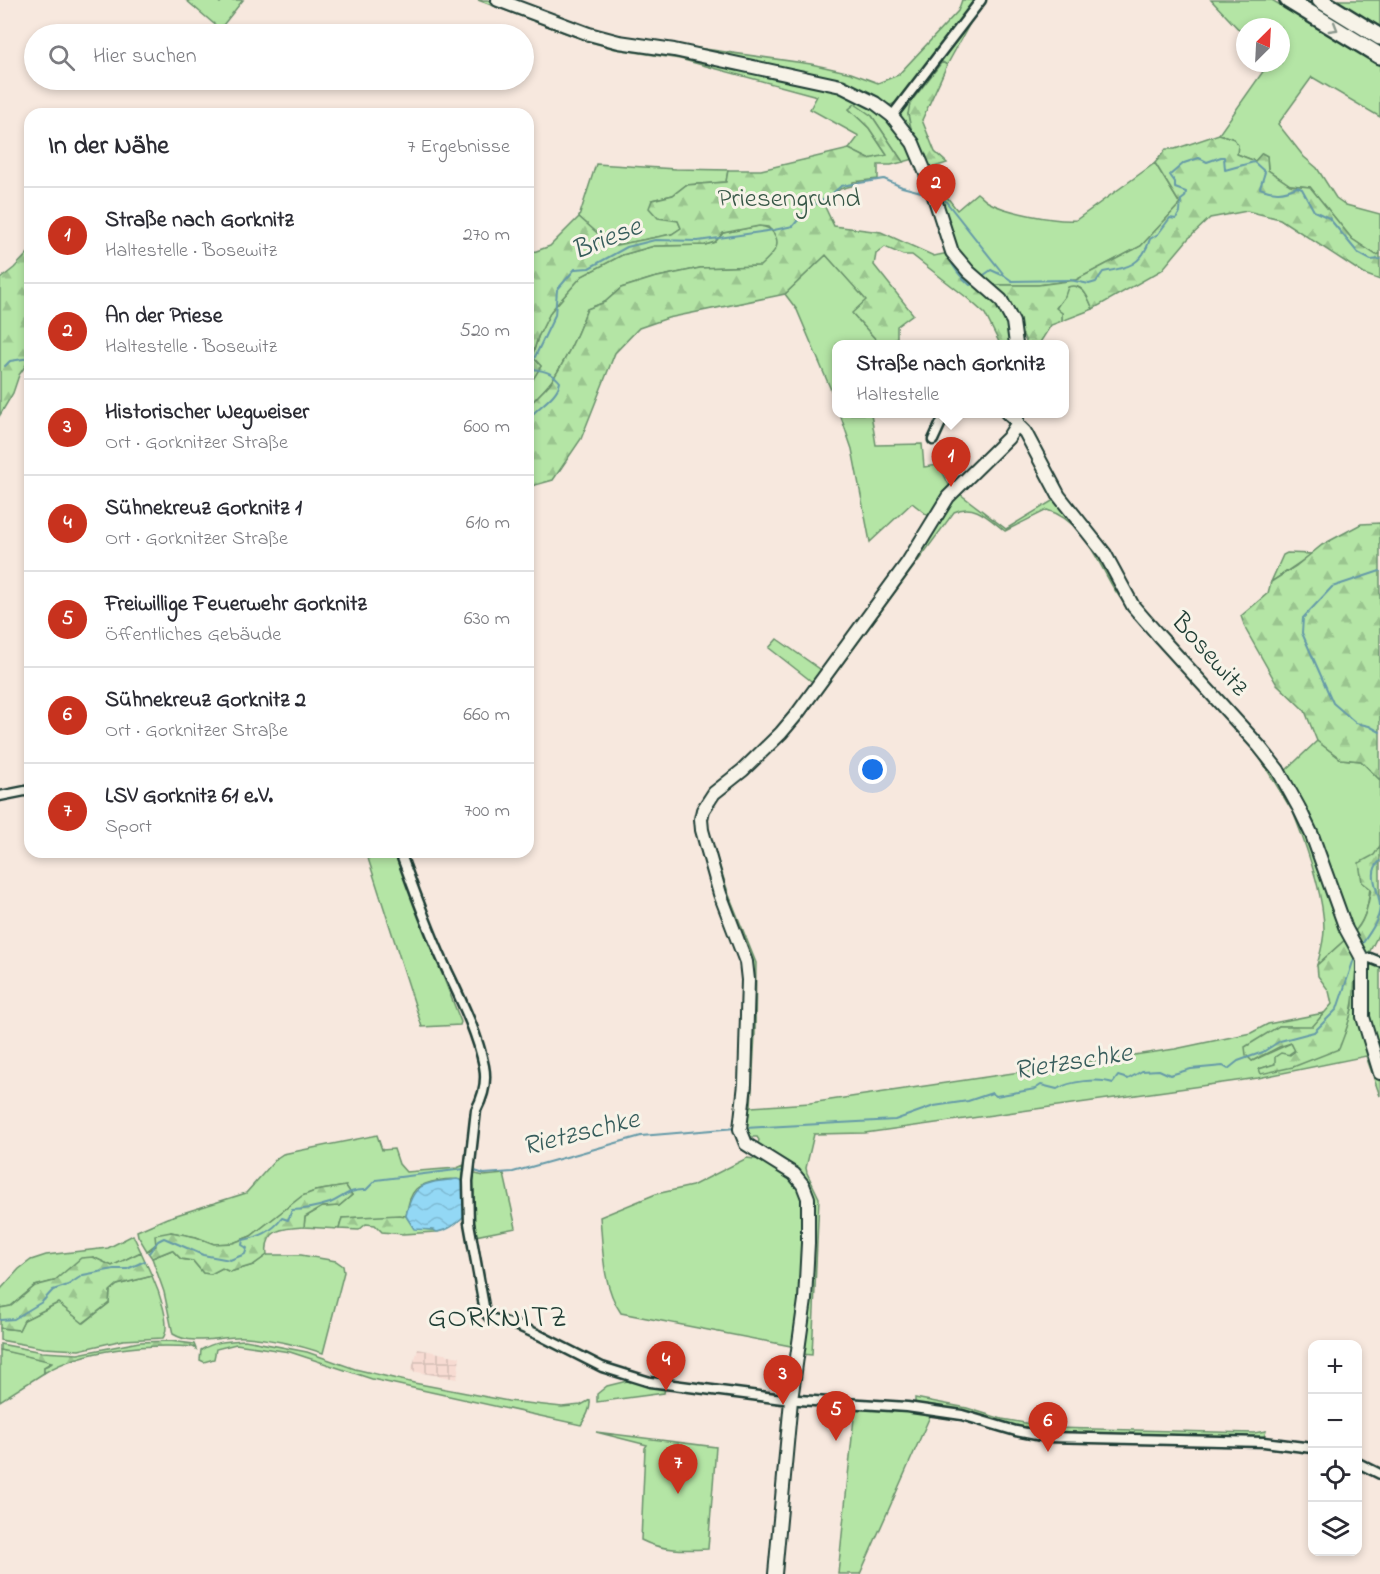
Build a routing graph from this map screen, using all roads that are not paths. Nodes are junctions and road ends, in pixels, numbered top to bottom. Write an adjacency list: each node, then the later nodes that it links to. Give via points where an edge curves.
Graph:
1 (498, 0): 7 (street, via 620,42 841,86)
2 (981, 0): 7 (street)
3 (1288, 0): 6 (highway, one-way to 6)
4 (1320, 0): 5 (highway)
5 (1380, 37)
6 (1380, 56)
7 (892, 116): 8 (street, via 922,162 952,252 1001,300 1013,322)
8 (1015, 340)
9 (943, 418): 11 (street)
10 (1017, 419): 15 (street, Bosewitz, via 1059,496 1105,554 1133,606 1278,770 1312,835 1346,929); 18 (street, via 1000,447 948,496 908,562 798,714 782,734 714,793 701,819 720,894 746,962 745,1084 740,1130 746,1144 794,1174 808,1198 808,1254)
11 (933, 440)
12 (24, 791): 13 (street)
13 (0, 796)
14 (402, 858): 18 (street, via 472,1027 484,1067 468,1169 469,1223 484,1312 490,1318 521,1327 627,1376)
15 (1363, 960): 16 (street); 17 (street, via 1363,1017)
16 (1380, 962)
17 (1380, 1073)
18 (791, 1400): 19 (street, via 924,1409 1047,1437 1264,1442); 22 (street)
19 (1308, 1448)
20 (1362, 1465): 21 (street)
21 (1380, 1474)
22 (775, 1574)

